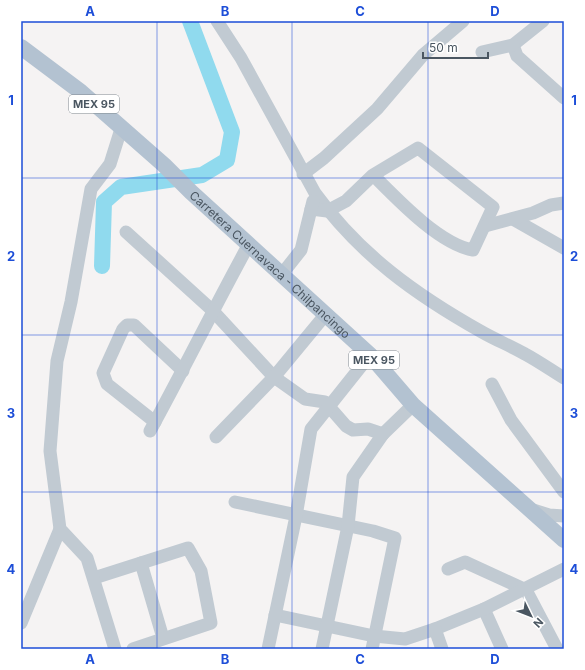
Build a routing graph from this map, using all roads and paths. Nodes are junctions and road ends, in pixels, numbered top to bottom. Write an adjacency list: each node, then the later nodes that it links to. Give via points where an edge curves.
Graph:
1 (217, 21): 9 (street, via 241,58)
2 (463, 21): 9 (street, via 423,55 377,109)
3 (543, 21): 4 (street)
4 (513, 45): 6 (street); 7 (street, via 517,56)
5 (21, 47): 8 (main road, Carretera Cuernavaca - Chilpancingo / MEX 95, via 81,92)
6 (482, 52)
7 (564, 98)
8 (122, 129): 18 (main road, Carretera Cuernavaca - Chilpancingo / MEX 95); 38 (street, via 110,164 90,189 72,302 57,361 50,451)
9 (303, 174): 11 (street)
10 (373, 175): 14 (street, via 346,201); 16 (street, via 420,219 447,240 464,248 473,250); 16 (street, via 418,148 493,208)
11 (315, 193): 13 (street); 14 (street)
12 (564, 204): 15 (street, via 551,205)
13 (311, 209): 14 (street); 20 (street, via 301,250)
14 (328, 210): 26 (street, via 375,261 419,294)
15 (513, 219): 16 (street); 19 (street)
16 (484, 226)
17 (126, 232): 21 (street)
18 (249, 244): 20 (main road, Carretera Cuernavaca - Chilpancingo / MEX 95); 21 (street)
19 (564, 248)
20 (282, 274): 22 (main road, Carretera Cuernavaca - Chilpancingo / MEX 95)
21 (212, 310): 24 (street); 25 (street)
22 (326, 314): 23 (main road, Carretera Cuernavaca - Chilpancingo / MEX 95); 25 (street)
23 (370, 355): 28 (street); 29 (main road, Carretera Cuernavaca - Chilpancingo / MEX 95)
24 (183, 371): 24 (street, via 134,325 123,329 103,373 107,384 153,426)
25 (274, 377): 28 (street, via 305,399); 31 (street)
26 (564, 378)
27 (492, 384): 32 (street, via 511,420)
28 (330, 405): 30 (street, via 346,426 353,430 368,429); 35 (street, via 312,428)
29 (413, 405): 30 (street); 34 (main road, Carretera Cuernavaca - Chilpancingo / MEX 95)
30 (383, 434): 37 (street, via 352,477)
31 (216, 437)
32 (564, 492)
33 (235, 502): 35 (street)
34 (528, 508): 36 (street, via 549,515); 39 (main road, Carretera Cuernavaca - Chilpancingo / MEX 95)
35 (296, 516): 37 (street); 46 (street)
36 (564, 516)
37 (348, 526): 48 (street); 50 (street, via 395,538)
38 (60, 529): 43 (street, via 87,558); 47 (street)
39 (559, 536)
40 (141, 563): 43 (street); 51 (street); 51 (street, via 188,548 201,571 211,623)
41 (448, 569): 44 (street, via 466,562)
42 (564, 569): 44 (street)
43 (94, 578): 52 (street)
44 (526, 590): 45 (street); 59 (street)
45 (484, 609): 49 (street); 58 (street)
46 (274, 615): 48 (street); 54 (street)
47 (21, 623)
48 (326, 626): 50 (street); 55 (street)
49 (435, 630): 50 (street, via 405,639); 57 (street)
50 (374, 636): 56 (street)
51 (163, 638): 53 (street)
52 (115, 649)
53 (133, 649)
54 (268, 649)
55 (322, 649)
56 (372, 649)
57 (442, 649)
58 (502, 649)
59 (557, 649)

